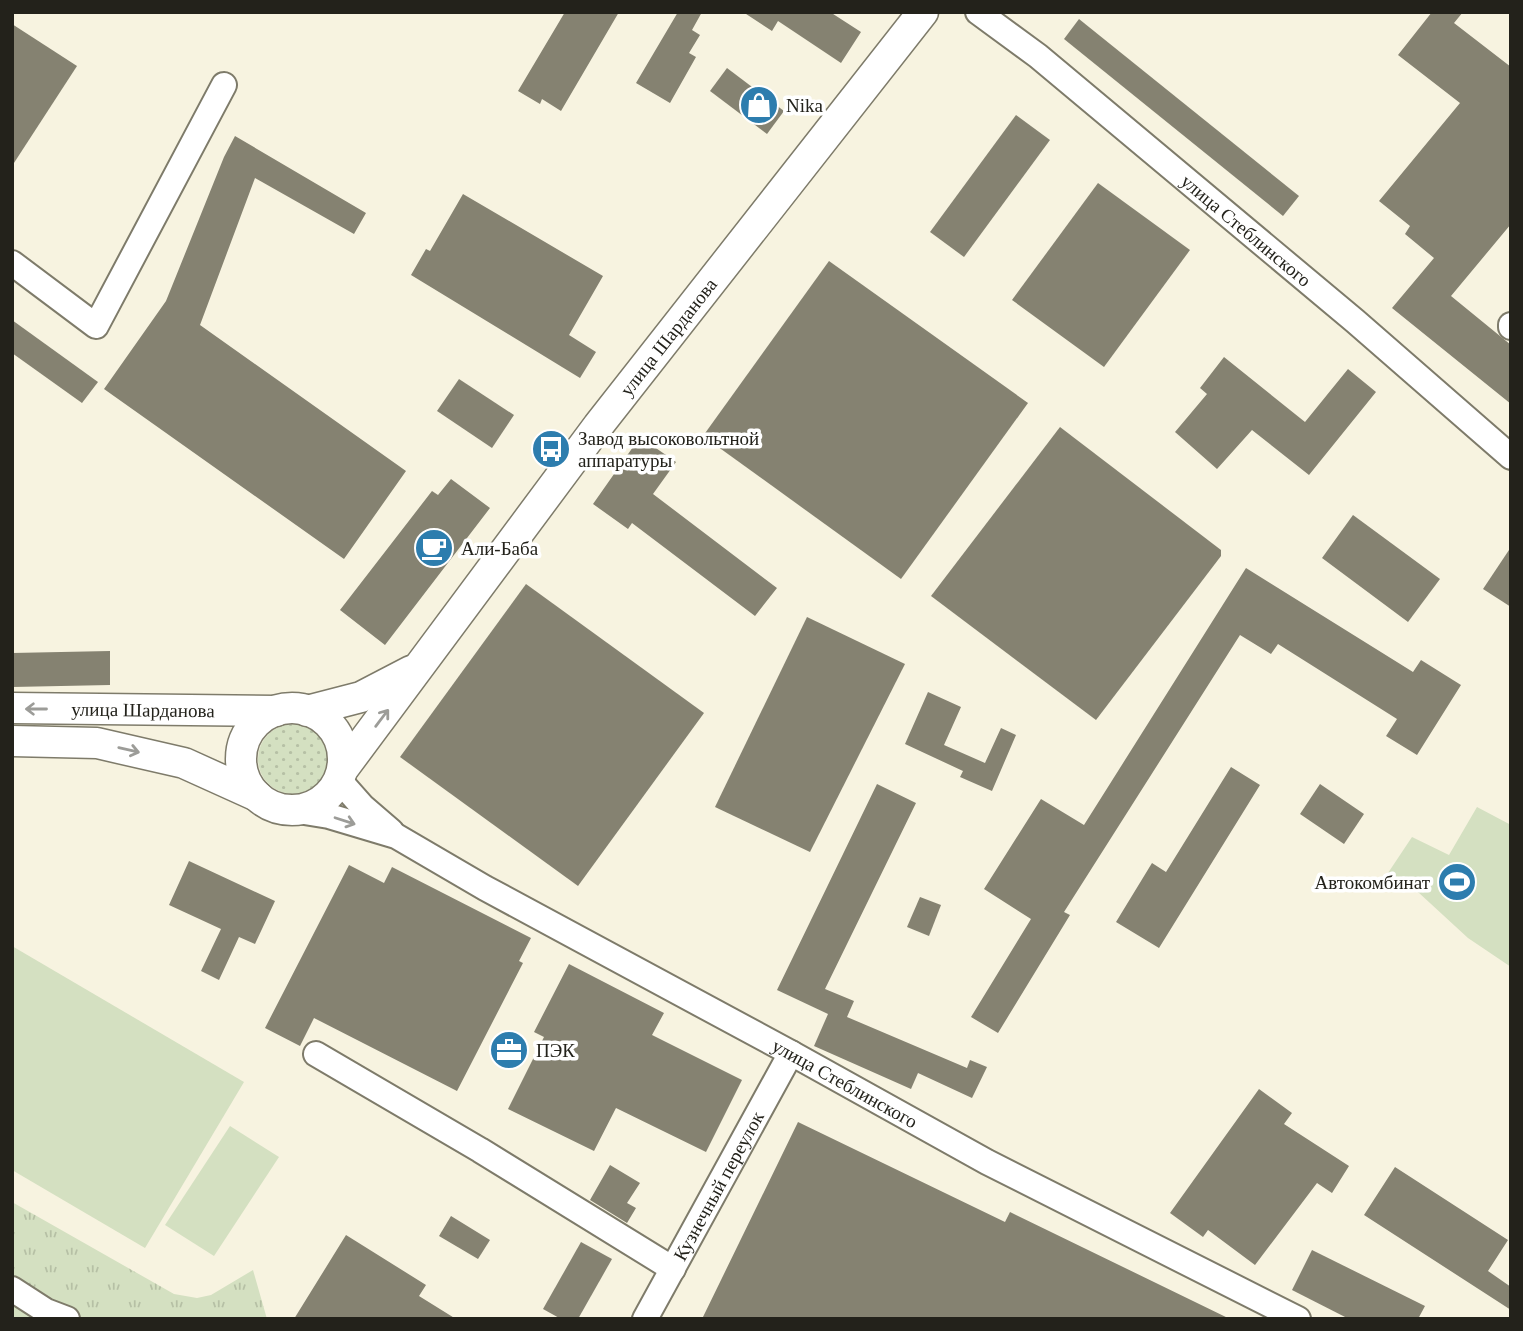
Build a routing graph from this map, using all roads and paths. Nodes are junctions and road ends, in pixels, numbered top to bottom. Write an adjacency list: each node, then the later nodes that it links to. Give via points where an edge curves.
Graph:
1 (923, 12): 6 (main road, улица Шарданова, via 598,426)
2 (978, 12): 5 (street, улица Стеблинского, via 1038,56)
3 (224, 85): 4 (street, via 96,326)
4 (12, 263)
5 (1511, 457)
6 (421, 666): 9 (main road, via 361,697); 11 (main road, улица Шарданова, one-way to 6)
7 (12, 708): 8 (main road, улица Шарданова, one-way to 7)
8 (276, 711): 9 (main road); 12 (main road, via 254,725 243,748 244,774)
9 (307, 711): 11 (main road, via 321,717 336,733 343,754)
10 (12, 741): 12 (main road, улица Шарданова, one-way to 12, via 97,743 184,763)
11 (341, 775): 13 (main road, via 320,802); 14 (street, via 362,806)
12 (257, 796): 13 (main road, via 273,807)
13 (292, 810): 14 (street, one-way to 14)
14 (396, 836): 15 (street, улица Стеблинского)
15 (791, 1053): 17 (street, Кузнечный переулок); 21 (street, улица Стеблинского, via 987,1162)
16 (316, 1054): 17 (street)
17 (673, 1269): 20 (street, Кузнечный переулок)
18 (12, 1289): 19 (street)
19 (67, 1319)
20 (645, 1319)
21 (1298, 1319)

